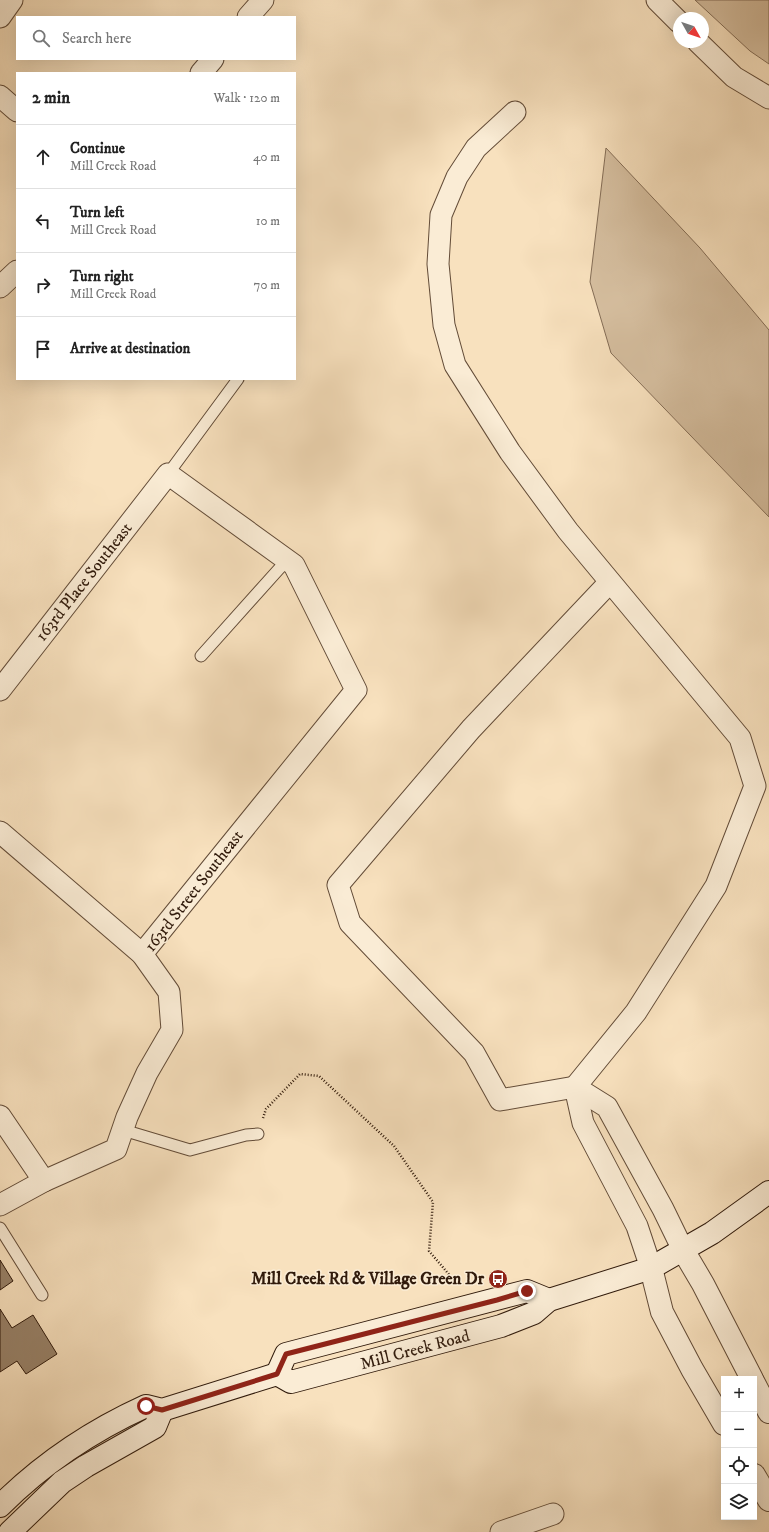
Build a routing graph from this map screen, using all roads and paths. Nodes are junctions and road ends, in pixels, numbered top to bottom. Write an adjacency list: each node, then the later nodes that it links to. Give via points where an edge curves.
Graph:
1 (12, 0): 6 (street)
2 (263, 0): 4 (street)
3 (657, 0): 5 (street)
4 (249, 16)
5 (673, 16)
6 (0, 17)
7 (704, 48): 11 (street, via 734,77)
8 (212, 60): 9 (street)
9 (202, 72)
10 (0, 96): 12 (street)
11 (769, 98)
12 (16, 110)
13 (515, 112): 19 (street, via 476,148 457,177 441,215 438,264 444,325 456,365 510,452)
14 (16, 272): 15 (street)
15 (0, 287)
16 (237, 380): 17 (lane)
17 (168, 474): 18 (street); 21 (street, 163rd Place Southeast)
18 (287, 560): 20 (lane); 23 (street, 163rd Street Southeast, via 294,565 356,690)
19 (609, 582): 24 (street, via 740,738 755,786 716,886 636,1012); 24 (street, via 471,730 338,885 350,923 474,1053 500,1100)
20 (201, 656)
21 (0, 690)
22 (0, 832): 23 (street)
23 (142, 954): 26 (street, 163rd Street Southeast, via 169,992 172,1030 147,1073)
24 (575, 1087): 32 (street, via 607,1107); 33 (street, via 584,1123 637,1226)
25 (0, 1116): 28 (street)
26 (123, 1130): 27 (lane, via 190,1150); 28 (street, 163rd Street Southeast, via 116,1150)
27 (258, 1134): 36 (path, via 266,1109 300,1074 319,1076 394,1146 433,1202 429,1251 473,1300)
28 (44, 1181): 30 (street, 163rd Street Southeast)
29 (769, 1192): 32 (main road, Mill Creek Road)
30 (0, 1205)
31 (0, 1228): 34 (lane)
32 (683, 1250): 33 (main road, Mill Creek Road); 38 (main road)
33 (651, 1268): 35 (main road, Mill Creek Road); 42 (main road, via 662,1312)
34 (42, 1295)
35 (549, 1300): 36 (main road, Mill Creek Road, via 527,1291); 37 (main road, Mill Creek Road, via 534,1313 450,1341 291,1382)
36 (474, 1306): 37 (main road, Mill Creek Road, via 286,1354)
37 (277, 1374): 40 (main road)
38 (750, 1376)
39 (757, 1389): 41 (main road)
40 (162, 1410): 45 (main road, via 146,1406 89,1434 60,1453); 47 (main road, via 155,1427 68,1478)
41 (769, 1412)
42 (721, 1419)
43 (757, 1480): 44 (main road)
44 (769, 1500)
45 (0, 1506)
46 (553, 1514): 48 (street)
47 (10, 1532)
48 (500, 1532)

